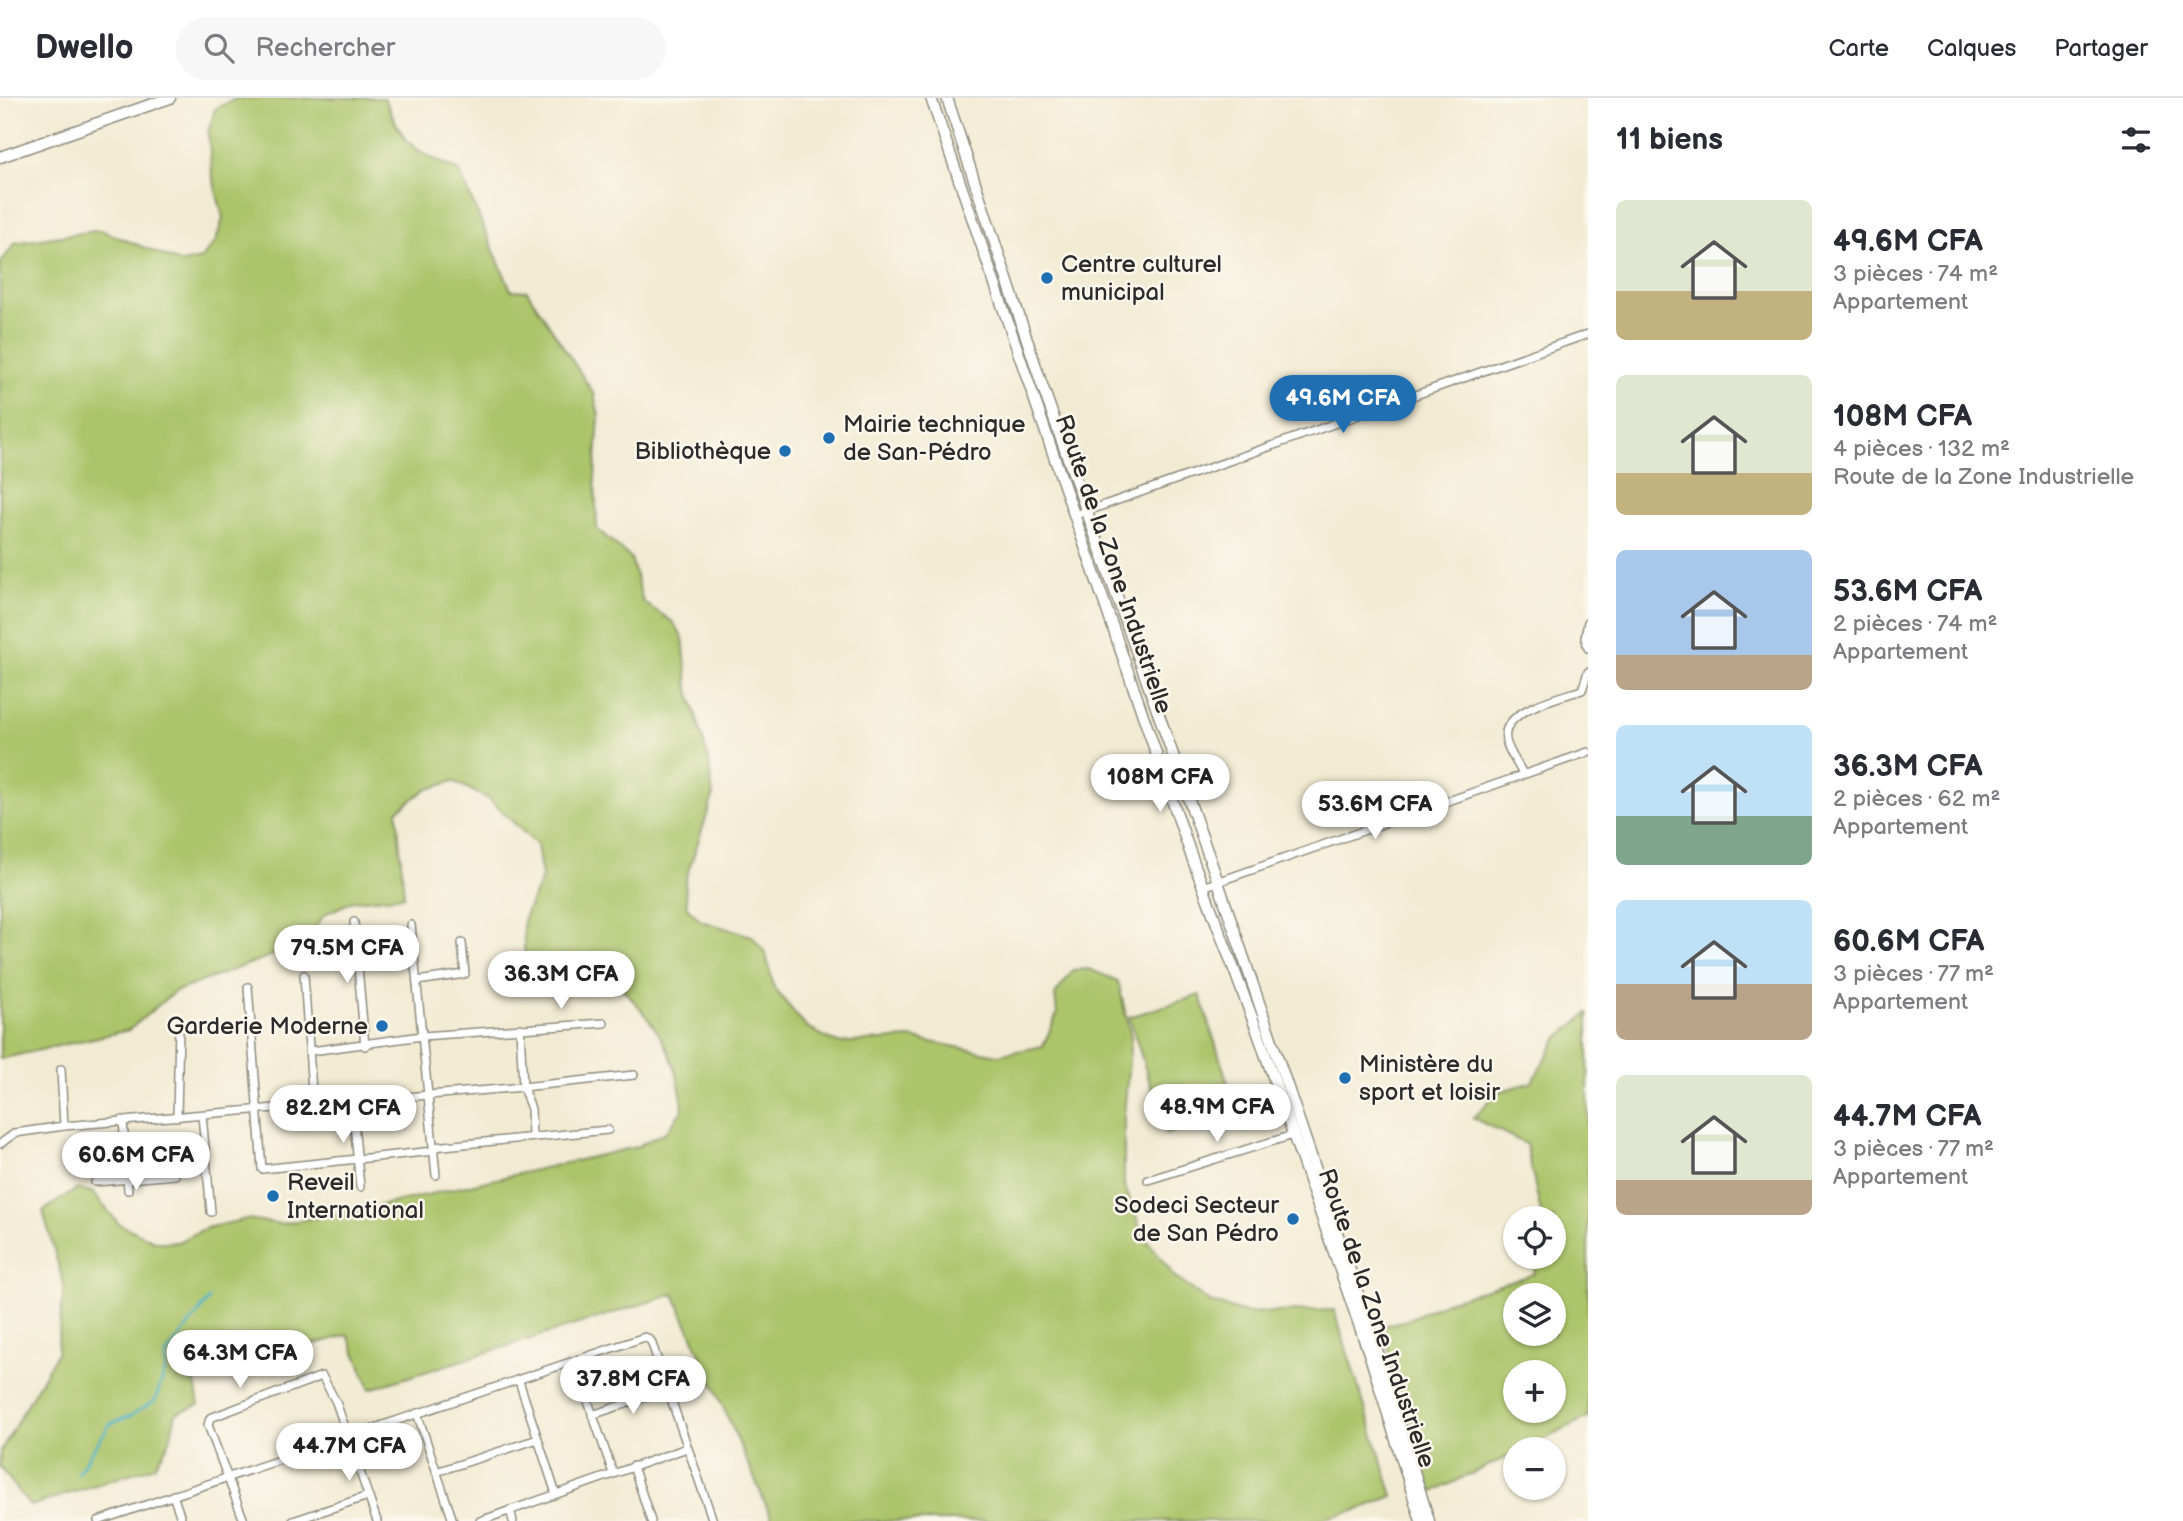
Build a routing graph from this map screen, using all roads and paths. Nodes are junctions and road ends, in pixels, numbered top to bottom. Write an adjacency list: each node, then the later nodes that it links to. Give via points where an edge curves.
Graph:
1 (170, 98): 4 (main road)
2 (931, 98): 7 (main road, Route de la Zone Industrielle)
3 (947, 98): 6 (main road, Route de la Zone Industrielle)
4 (0, 157)
5 (1588, 334): 6 (street)
6 (1088, 511): 7 (street); 13 (main road, Route de la Zone Industrielle)
7 (1076, 515): 14 (main road, Route de la Zone Industrielle)
8 (1588, 622): 9 (street)
9 (1588, 648)
10 (1588, 673): 12 (street, via 1582,690 1521,712 1507,728 1506,740)
11 (1588, 752): 12 (street)
12 (1523, 774): 13 (street)
13 (1218, 882): 14 (street); 80 (main road, Route de la Zone Industrielle, via 1402,1422)
14 (1203, 887): 39 (main road, Route de la Zone Industrielle)
15 (354, 922): 25 (street)
16 (411, 925): 19 (street)
17 (462, 943): 19 (street, via 464,974)
18 (304, 975): 26 (street)
19 (417, 981): 24 (street)
20 (248, 987): 33 (street)
21 (604, 1023): 23 (street)
22 (179, 1027): 35 (street)
23 (520, 1028): 24 (street); 29 (street)
24 (422, 1036): 25 (street); 30 (street)
25 (365, 1046): 26 (street)
26 (311, 1051): 32 (street)
27 (61, 1069): 37 (street)
28 (635, 1075): 29 (street)
29 (523, 1087): 30 (street); 40 (street, via 531,1109)
30 (428, 1096): 31 (street); 42 (street)
31 (352, 1101): 32 (street); 43 (street)
32 (313, 1106): 33 (street)
33 (258, 1110): 34 (street); 43 (street, via 262,1169)
34 (202, 1115): 35 (street); 51 (street)
35 (177, 1117): 36 (street)
36 (122, 1120): 37 (street); 46 (street)
37 (64, 1126): 41 (street, via 15,1133)
38 (608, 1130): 40 (street)
39 (1293, 1135): 47 (street); 79 (main road, Route de la Zone Industrielle, via 1371,1359)
40 (532, 1136): 42 (street)
41 (0, 1144)
42 (433, 1149): 43 (street); 45 (street)
43 (358, 1159): 49 (street)
44 (175, 1175): 46 (street)
45 (436, 1175)
46 (127, 1179): 48 (street); 50 (street)
47 (1148, 1180)
48 (95, 1182)
49 (360, 1187)
50 (128, 1190)
51 (211, 1212)
52 (574, 1361): 53 (street); 54 (street, via 649,1338); 56 (street)
53 (519, 1381): 55 (street); 58 (street)
54 (666, 1390): 56 (street); 59 (street)
55 (417, 1413): 57 (street); 61 (street)
56 (592, 1415): 62 (street)
57 (347, 1435): 63 (street); 63 (street, via 322,1376 210,1418 208,1424); 66 (street)
58 (538, 1439): 61 (street); 64 (street)
59 (687, 1448): 60 (street); 78 (street)
60 (633, 1466): 62 (street); 77 (street)
61 (436, 1472): 74 (street)
62 (613, 1473): 64 (street)
63 (228, 1476): 65 (street); 71 (street)
64 (556, 1494): 67 (street)
65 (173, 1495): 69 (street); 70 (street)
66 (368, 1496): 68 (street); 73 (street)
67 (510, 1510): 75 (street); 76 (street)
68 (306, 1519): 72 (street)
69 (98, 1521)
70 (182, 1521)
71 (244, 1521)
72 (293, 1521)
73 (377, 1521)
74 (453, 1521)
75 (480, 1521)
76 (513, 1521)
77 (651, 1521)
78 (713, 1521)
79 (1421, 1521)
80 (1429, 1521)

